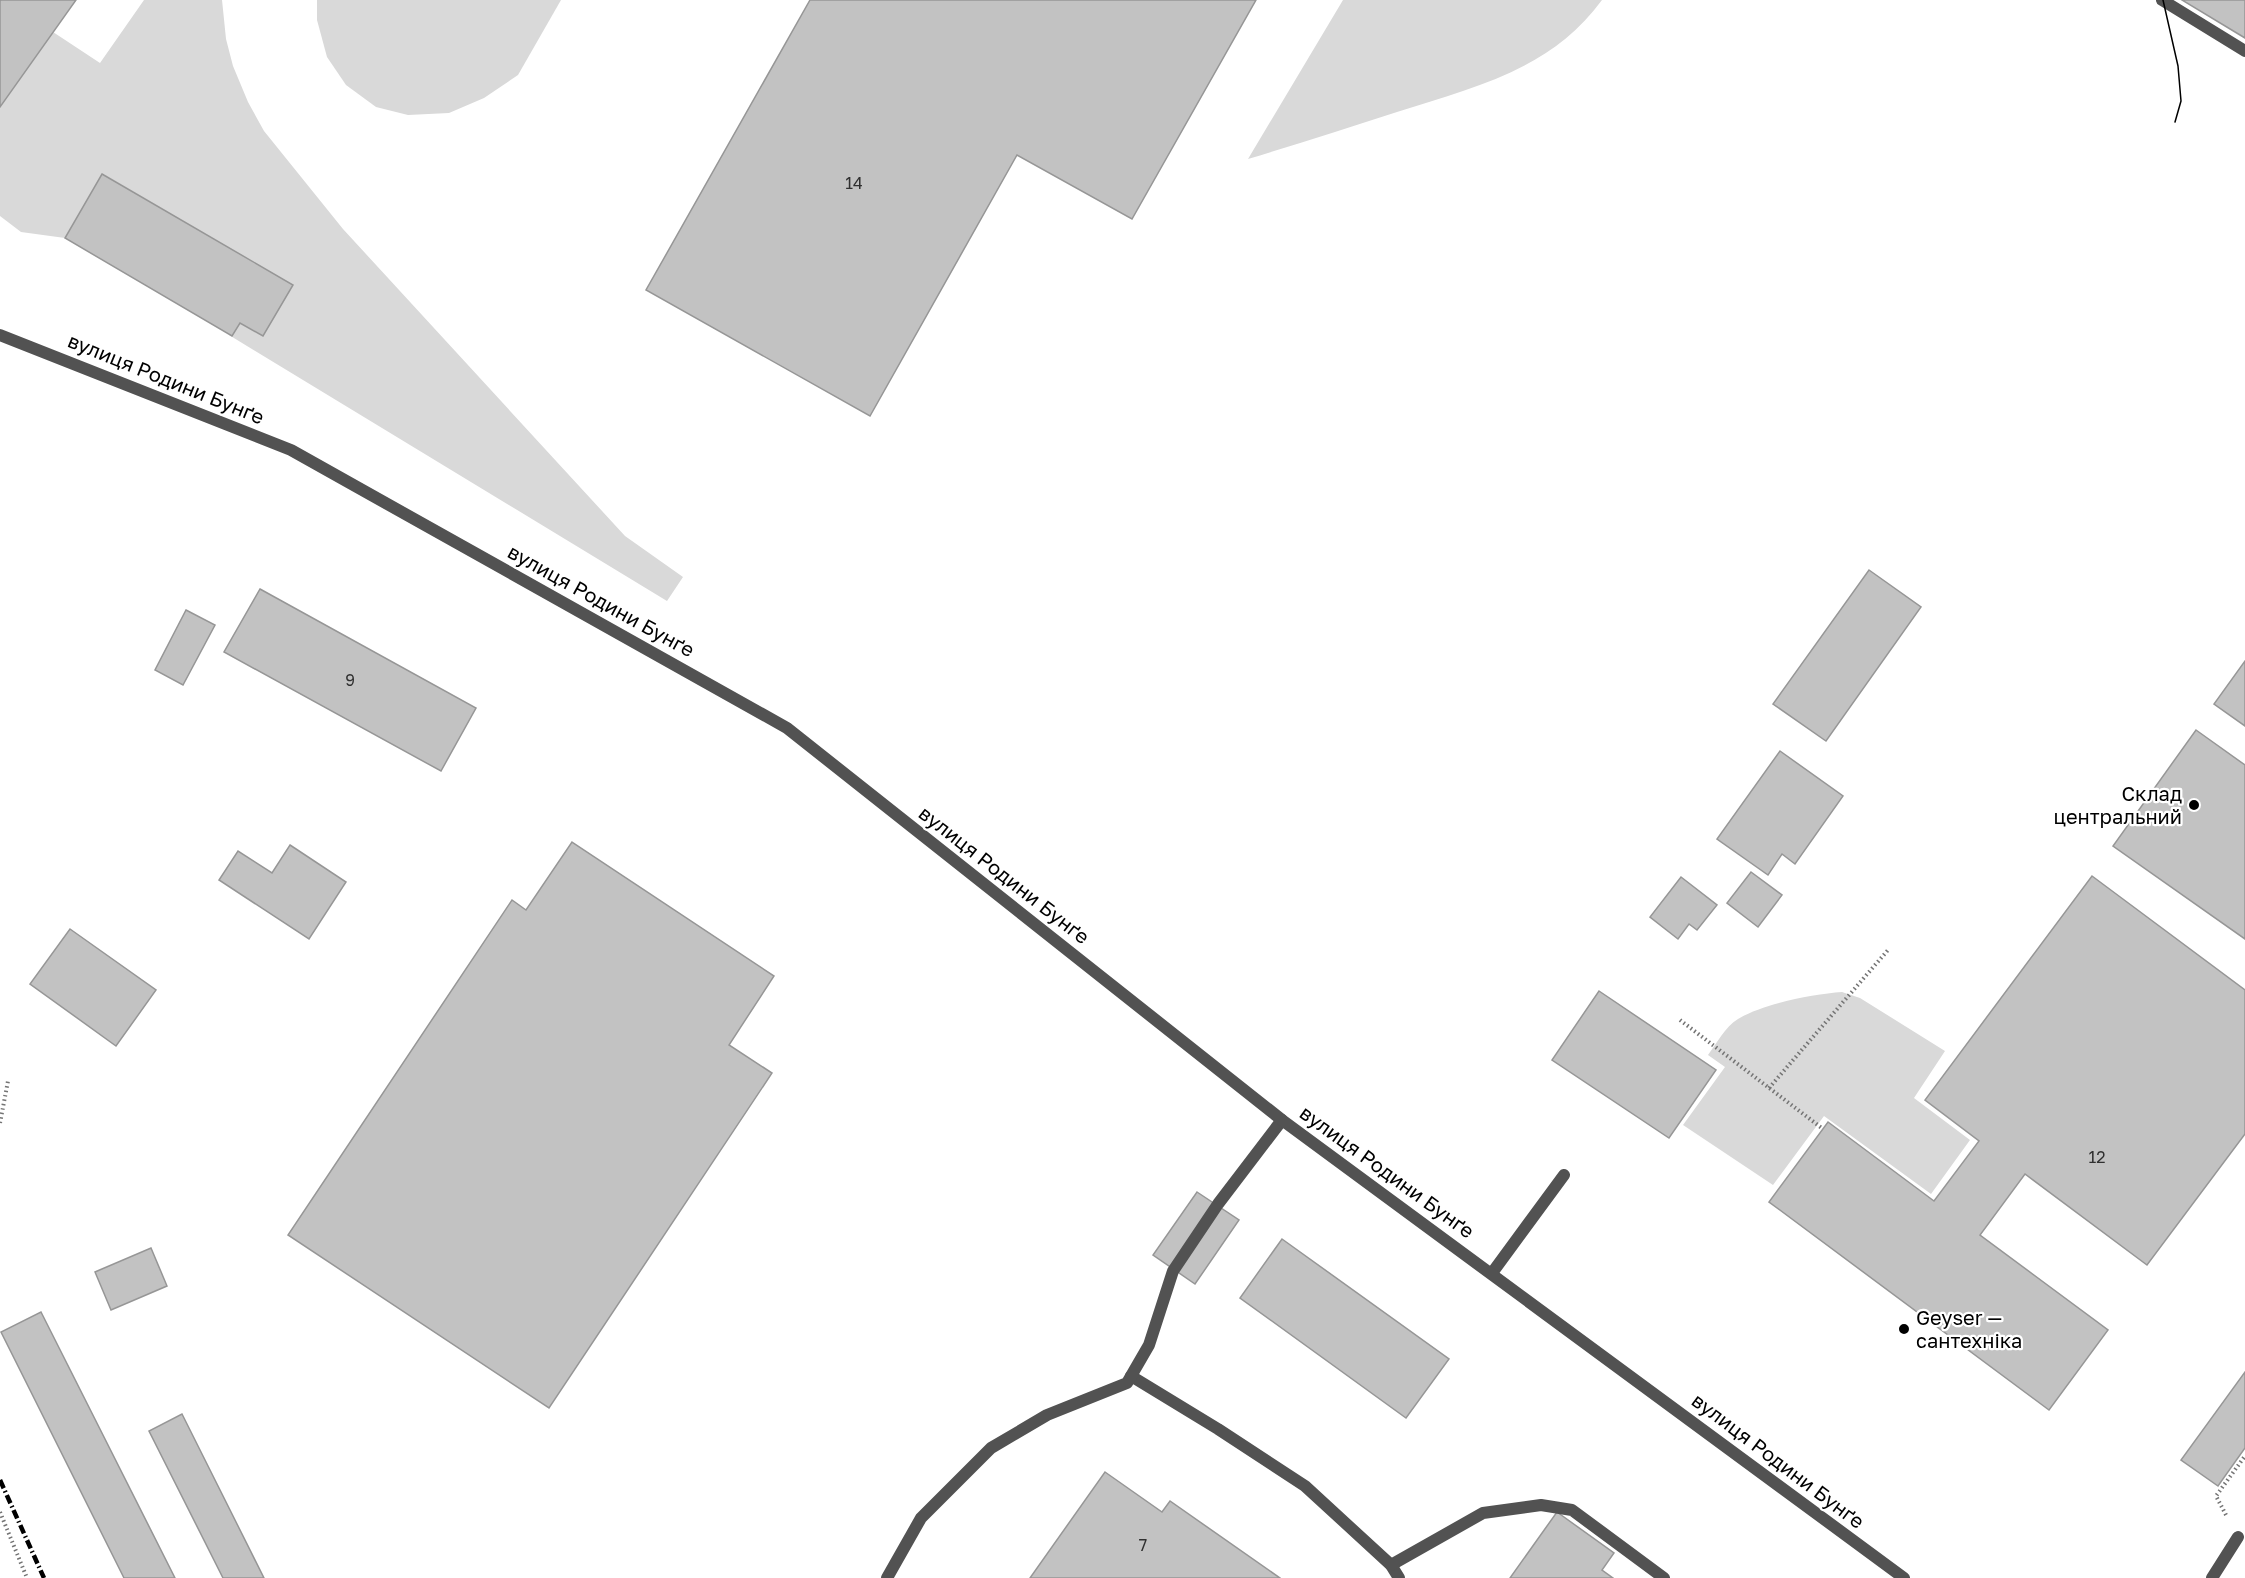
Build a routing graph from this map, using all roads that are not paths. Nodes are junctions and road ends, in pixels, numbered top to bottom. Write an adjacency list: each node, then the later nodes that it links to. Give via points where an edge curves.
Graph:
1 (2162, 0): 2 (street)
2 (2245, 51)
3 (0, 335): 4 (street, вулиця Родини Бунґе, via 291,450 787,728)
4 (1282, 1120): 6 (street, вулиця Родини Бунґе); 7 (street, via 1173,1271 1149,1346)
5 (1564, 1174): 6 (street)
6 (1492, 1273): 13 (street, вулиця Родини Бунґе)
7 (1131, 1376): 9 (street, via 1305,1486); 10 (street, via 1127,1383 1047,1415 991,1448 921,1518)
8 (2238, 1537): 14 (street)
9 (1391, 1565): 11 (street); 12 (street, via 1483,1513 1541,1504 1572,1510)
10 (887, 1578)
11 (1399, 1578)
12 (1664, 1578)
13 (1904, 1578)
14 (2212, 1578)

